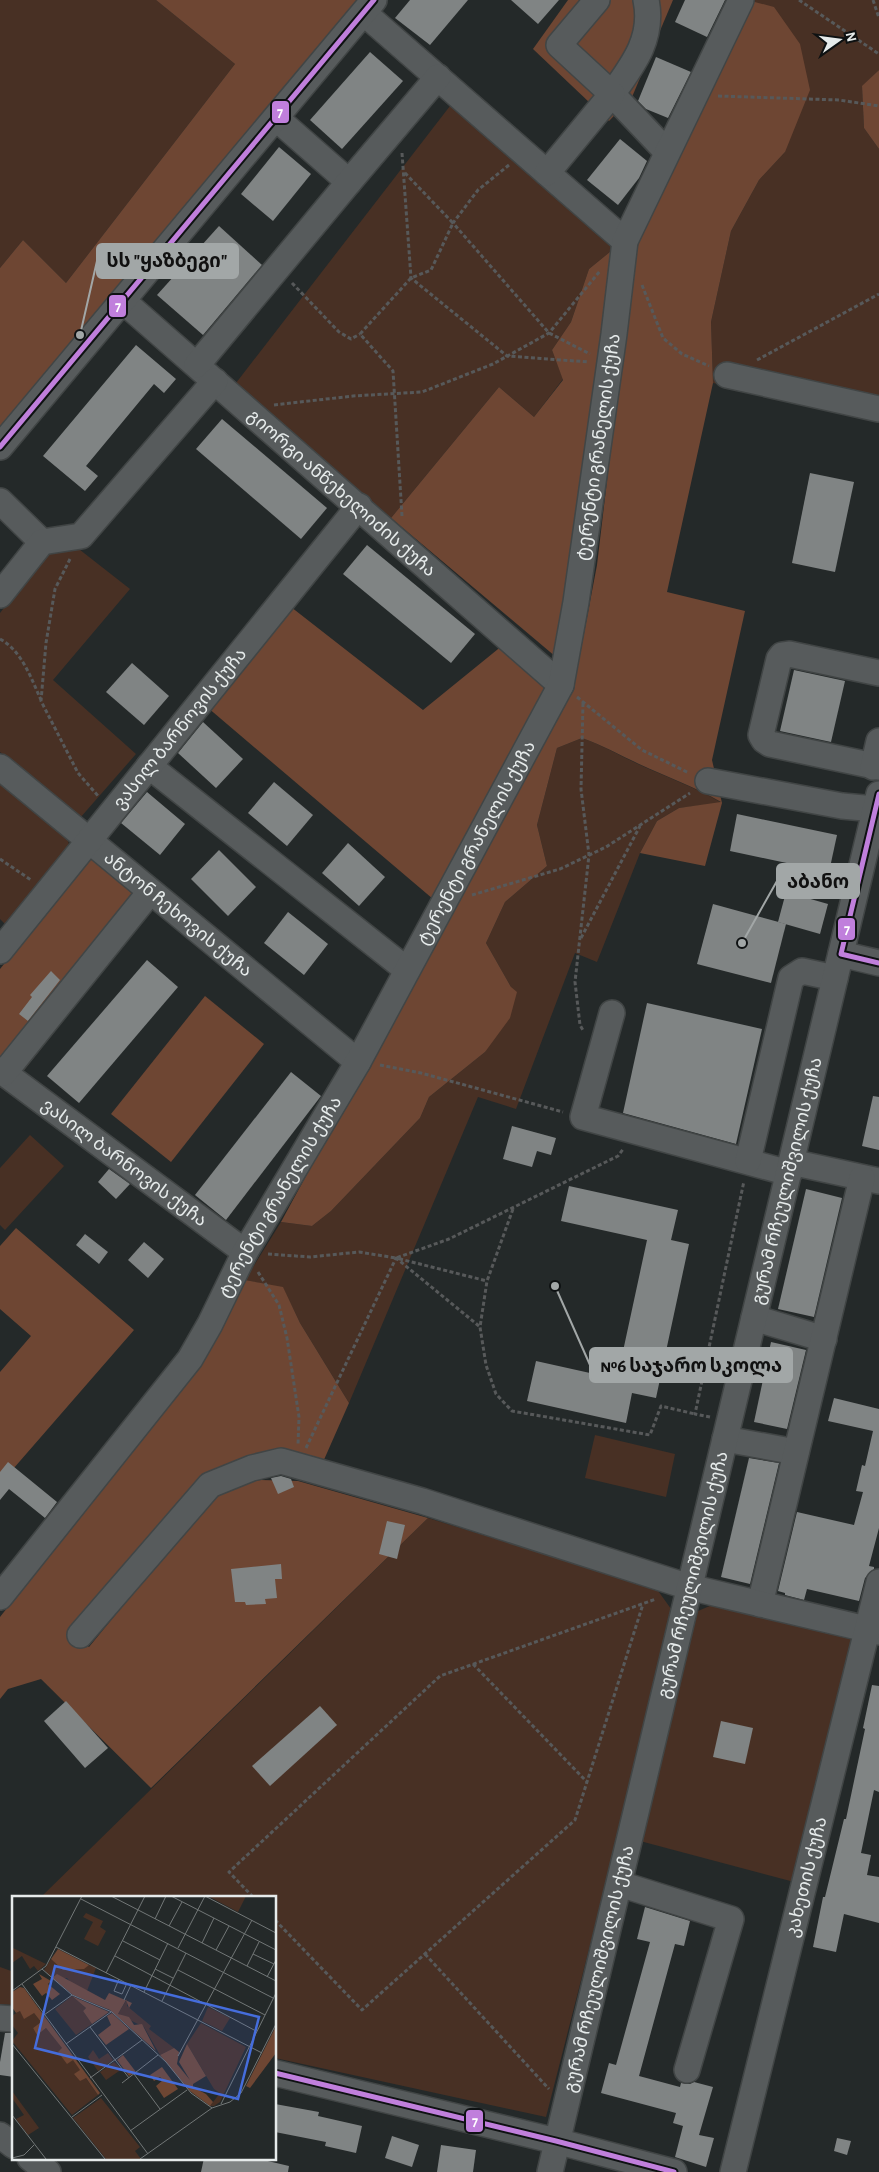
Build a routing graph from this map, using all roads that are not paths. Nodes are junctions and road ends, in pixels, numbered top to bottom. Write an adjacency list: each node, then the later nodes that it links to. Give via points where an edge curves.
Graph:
1 (597, 0): 6 (street, via 559,45)
2 (646, 0): 6 (street, via 646,35 637,59)
3 (741, 0): 8 (street, ტერენტი გრანელის ქუჩა)
4 (369, 6): 5 (street); 7 (street)
5 (438, 77): 9 (street); 10 (street)
6 (612, 94): 8 (street); 9 (street)
7 (276, 118): 10 (street); 12 (street)
8 (667, 152): 11 (street, ტერენტი გრანელის ქუჩა)
9 (547, 173): 11 (street)
10 (349, 182): 13 (street, via 277,268)
11 (625, 241): 22 (street, ტერენტი გრანელის ქუჩა, via 576,602)
12 (123, 301): 13 (street, გიორგი ანწეხელიძის ქუჩა); 16 (street)
13 (206, 373): 18 (street, გიორგი ანწეხელიძის ქუჩა); 19 (street, via 81,536)
14 (727, 375): 15 (street)
15 (879, 409)
16 (0, 447)
17 (0, 501): 19 (street)
18 (359, 506): 22 (street, გიორგი ანწეხელიძის ქუჩა); 25 (street, ვასილ ბარნოვის ქუჩა)
19 (42, 542): 20 (street)
20 (0, 595)
21 (879, 673): 26 (street, via 782,655 778,659 761,735 770,744)
22 (561, 685): 34 (street, ტერენტი გრანელის ქუჩა)
23 (879, 741): 26 (street)
24 (0, 766): 29 (street, ანტონ ჩეხოვის ქუჩა)
25 (149, 766): 29 (street, ვასილ ბარნოვის ქუჩა); 34 (street)
26 (876, 767)
27 (708, 782): 28 (street, via 842,806)
28 (877, 802): 32 (street)
29 (89, 841): 30 (street, ანტონ ჩეხოვის ქუჩა); 31 (street, ვასილ ბარნოვის ქუჩა)
30 (150, 892): 37 (street, ანტონ ჩეხოვის ქუჩა); 38 (street, ვასილ ბარნოვის ქუჩა)
31 (0, 952)
32 (840, 954): 33 (street); 35 (street, გურამ რჩეულიშვილის ქუჩა)
33 (879, 963)
34 (408, 970): 37 (street, ტერენტი გრანელის ქუჩა)
35 (835, 978): 39 (street, via 802,970 791,978); 40 (street, გურამ რჩეულიშვილის ქუჩა)
36 (612, 1013): 39 (street, via 583,1117)
37 (358, 1062): 42 (street, ტერენტი გრანელის ქუჩა)
38 (2, 1072): 42 (street, ვასილ ბარნოვის ქუჩა)
39 (748, 1161): 40 (street)
40 (790, 1168): 41 (street); 43 (street, გურამ რჩეულიშვილის ქუჩა)
41 (870, 1180): 44 (street)
42 (245, 1252): 49 (street, ტერენტი გრანელის ქუჩა, via 190,1359)
43 (754, 1318): 44 (street); 45 (street, გურამ რჩეულიშვილის ქუჩა)
44 (824, 1339): 46 (street)
45 (727, 1430): 46 (street); 48 (street, გურამ რჩეულიშვილის ქუჩა)
46 (796, 1452): 50 (street)
47 (879, 1582): 51 (street, კახეთის ქუჩა)
48 (689, 1587): 50 (street); 52 (street, via 422,1501 289,1464 252,1468 210,1485); 53 (street, გურამ რჩეულიშვილის ქუჩა)
49 (0, 1597)
50 (760, 1604): 51 (street)
51 (873, 1631): 63 (street, კახეთის ქუჩა)
52 (80, 1635)
53 (620, 1884): 54 (street, via 730,1919); 57 (street, გურამ რჩეულიშვილის ქუჩა)
54 (687, 2070)
55 (276, 2073): 57 (street)
56 (0, 2135): 58 (street)
57 (556, 2140): 61 (street, გურამ რჩეულიშვილის ქუჩა); 62 (street)
58 (12, 2144)
59 (33, 2160): 60 (street)
60 (48, 2172)
61 (550, 2172)
62 (674, 2172)
63 (733, 2172)

